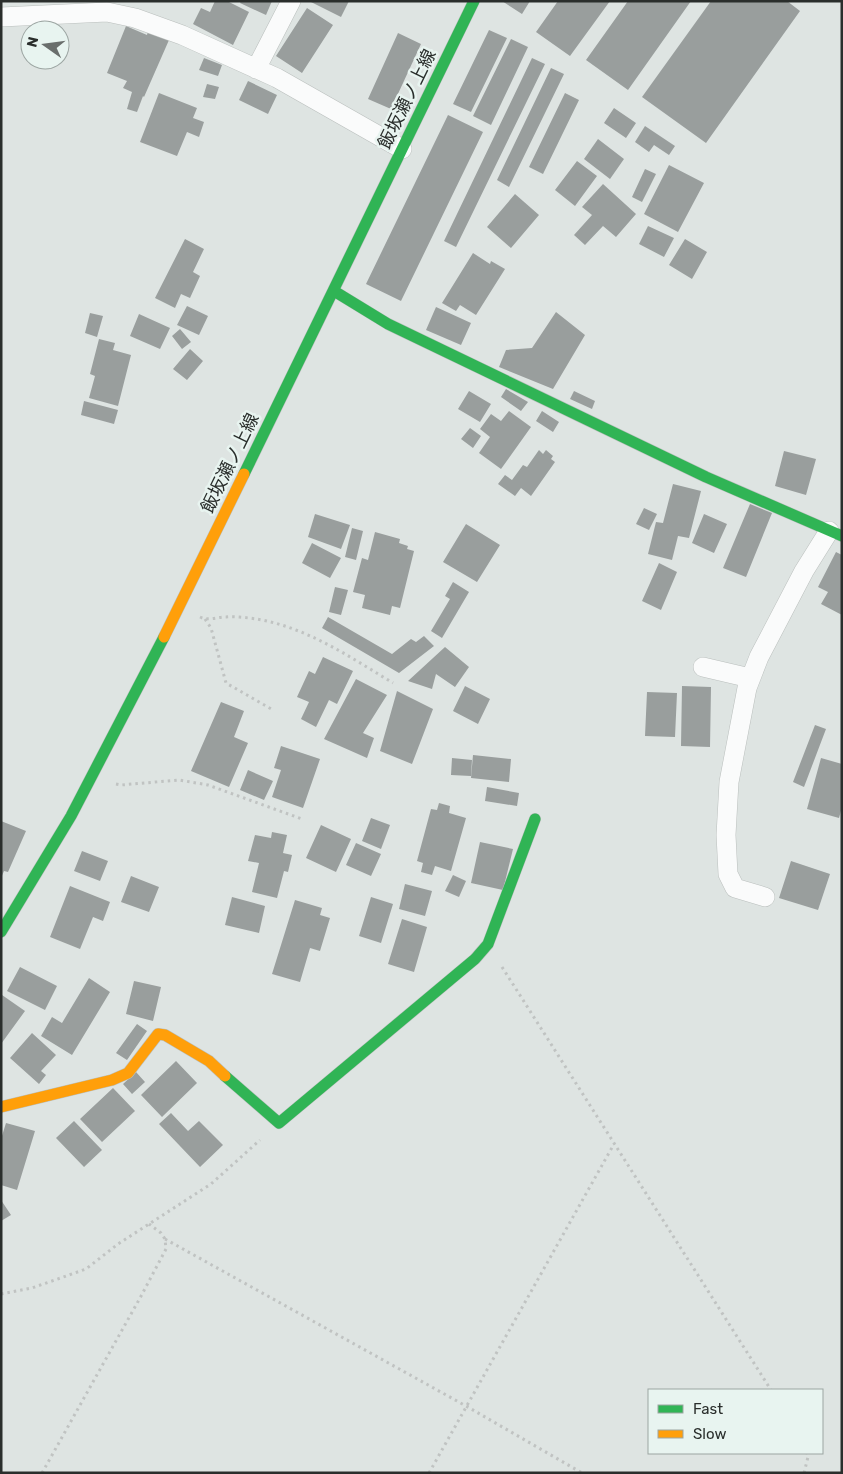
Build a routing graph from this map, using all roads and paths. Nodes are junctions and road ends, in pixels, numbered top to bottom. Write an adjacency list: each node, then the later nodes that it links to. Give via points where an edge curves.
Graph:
1 (291, 1): 4 (street)
2 (474, 1): 5 (street, 飯坂瀬ノ上線)
3 (1, 17): 4 (street, via 107,12 172,32)
4 (256, 69): 5 (street)
5 (402, 149): 6 (street, 飯坂瀬ノ上線)
6 (334, 291): 7 (street, via 397,329 706,477); 8 (street, 飯坂瀬ノ上線)
7 (838, 534): 11 (street, via 804,571)
8 (179, 608): 9 (path); 14 (street, 飯坂瀬ノ上線)
9 (205, 619): 12 (path, via 257,619 292,627 324,641); 13 (path, via 211,628 226,683)
10 (703, 667): 11 (street)
11 (750, 678): 17 (street, via 728,782 728,874 735,888)
12 (394, 683)
13 (273, 710)
14 (91, 778): 15 (path, via 121,785 179,780 208,786); 18 (street, 飯坂瀬ノ上線)
15 (302, 819)
16 (535, 819): 19 (street)
17 (766, 897)
18 (1, 932)
19 (488, 944): 21 (street, via 475,959); 22 (path)
20 (1, 1107): 21 (street, via 112,1080 128,1073 158,1034 209,1061)
21 (279, 1123): 23 (path, via 211,1184)
22 (614, 1144): 26 (path); 27 (path)
23 (149, 1224): 24 (path); 25 (path, via 86,1269 32,1288)
24 (165, 1239): 27 (path); 29 (path, via 166,1249 145,1290)
25 (1, 1294)
26 (770, 1389)
27 (466, 1406): 30 (path); 31 (path)
28 (807, 1454): 32 (path)
29 (42, 1473)
30 (429, 1473)
31 (582, 1473)
32 (804, 1473)

